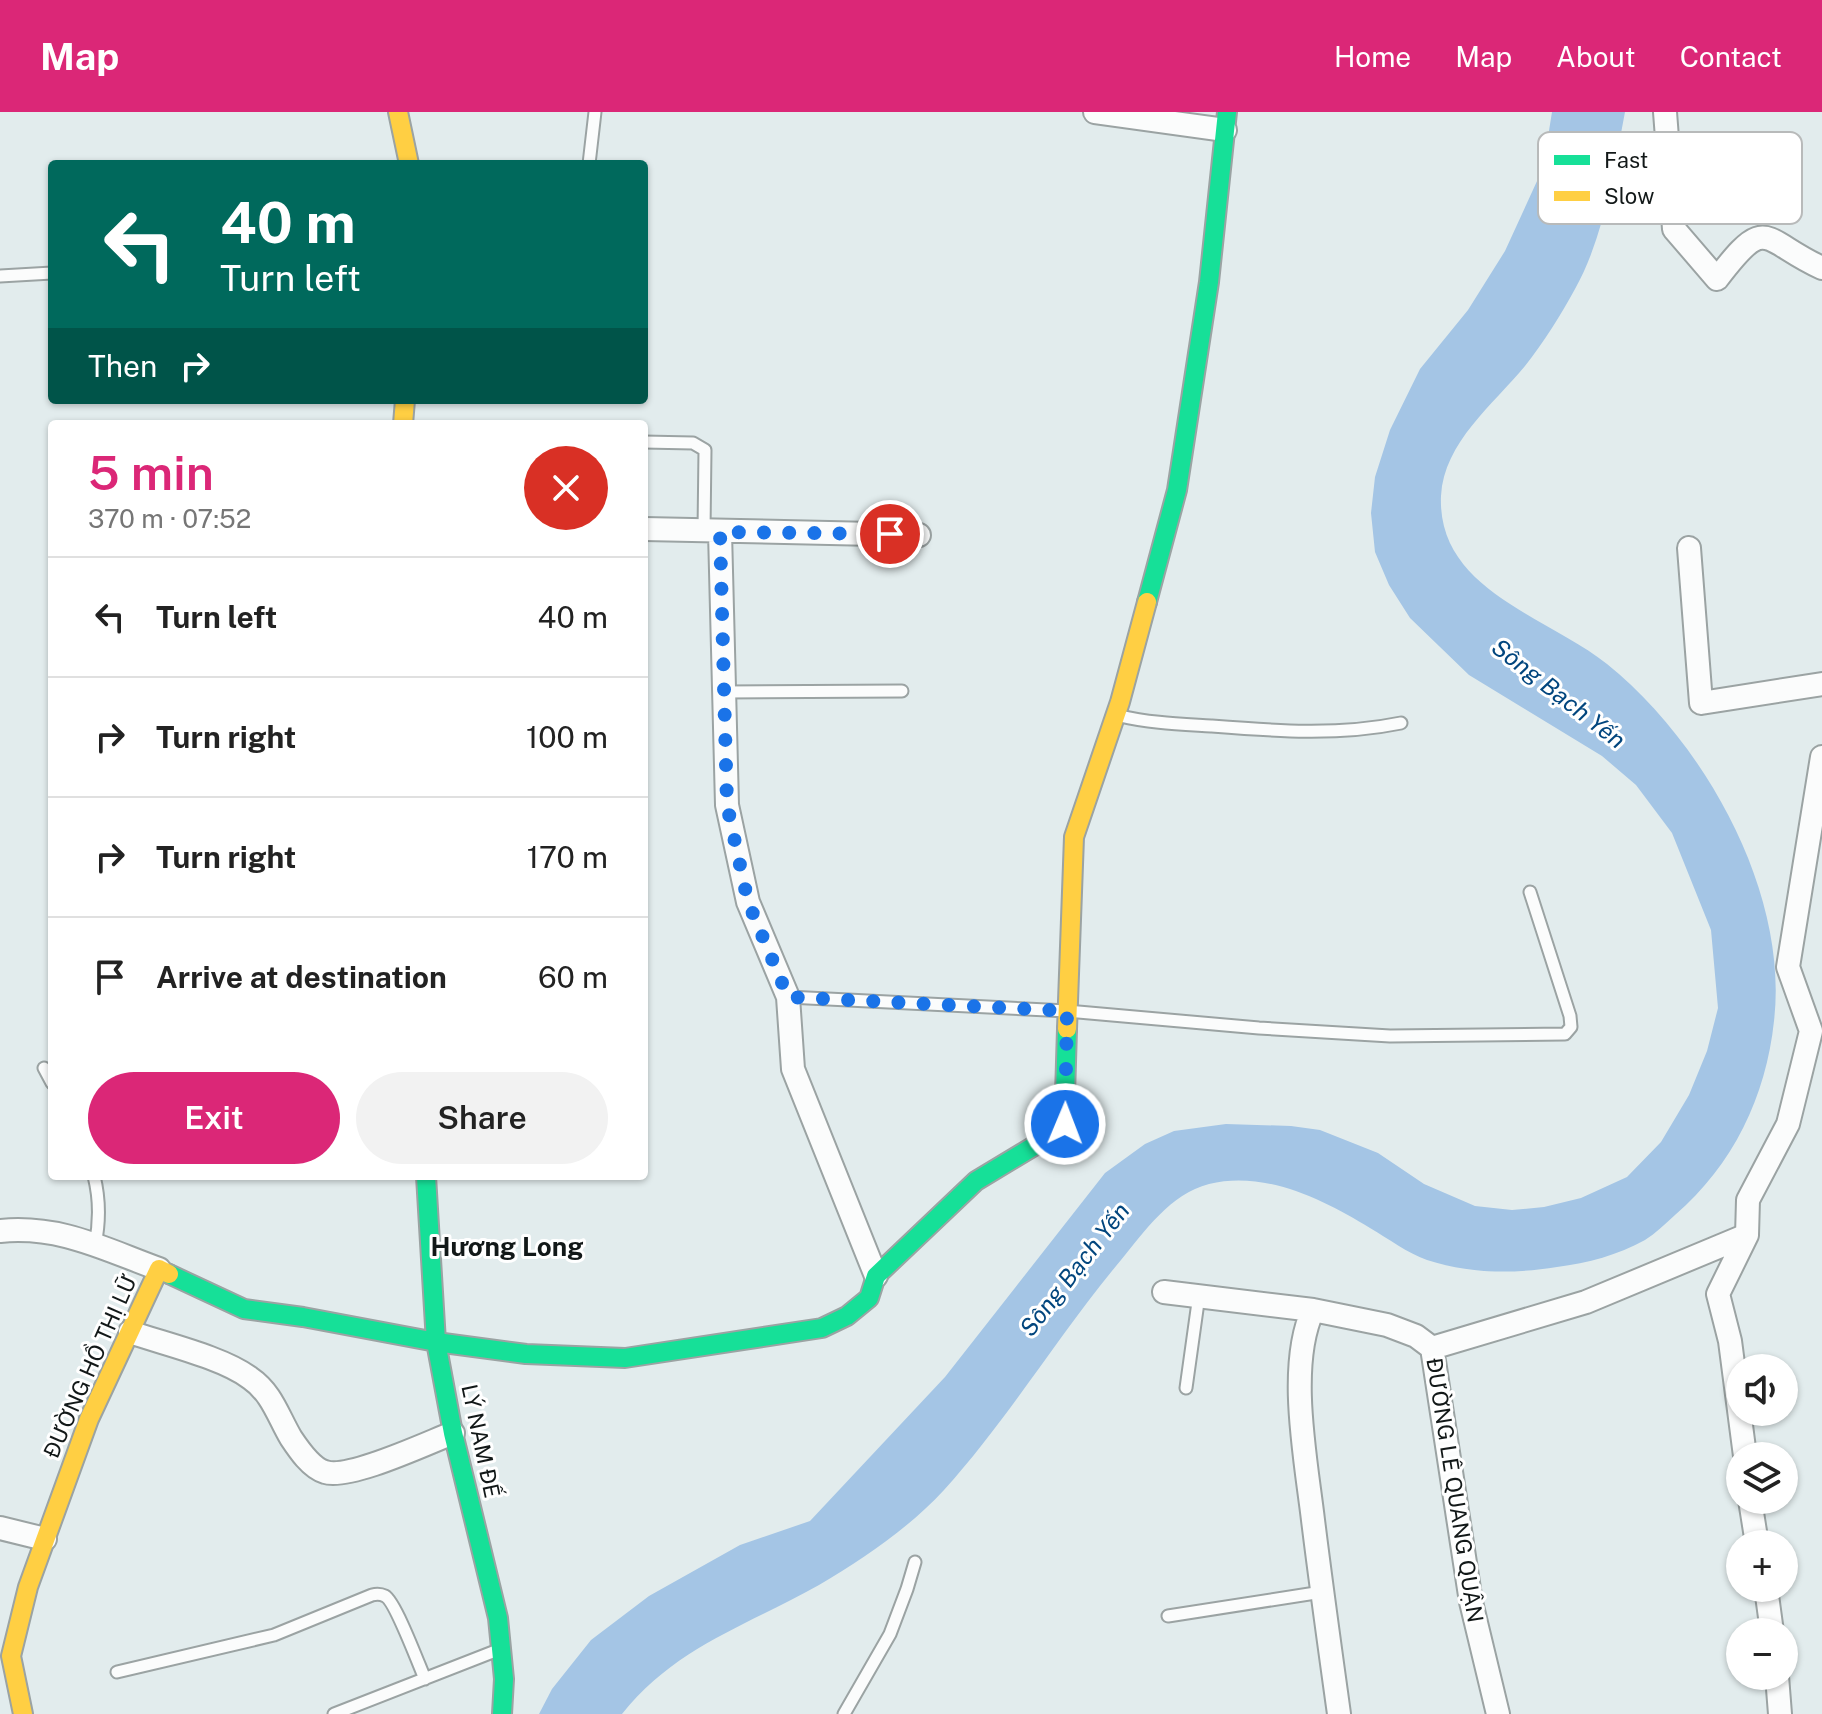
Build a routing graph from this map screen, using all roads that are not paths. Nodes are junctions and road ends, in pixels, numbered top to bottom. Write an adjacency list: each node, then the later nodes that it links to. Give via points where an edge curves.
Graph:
1 (398, 112): 7 (street)
2 (595, 112): 8 (lane)
3 (1095, 112): 5 (street)
4 (1665, 112): 6 (street)
5 (1226, 121): 21 (street, via 1209,282 1177,490)
6 (1667, 132)
7 (408, 160)
8 (589, 160)
9 (1674, 224): 10 (street, via 1717,279 1746,244 1763,237)
10 (1822, 268)
11 (48, 273): 12 (lane)
12 (0, 276)
13 (648, 442): 15 (lane, via 693,443 705,450)
14 (648, 529): 15 (street)
15 (712, 532): 16 (street); 20 (street)
16 (919, 535)
17 (1689, 548): 18 (street, via 1701,703)
18 (1822, 684)
19 (902, 691): 20 (lane)
20 (724, 692): 25 (street, via 727,805 748,902)
21 (1115, 715): 22 (lane, via 1296,732); 26 (street, via 1074,837)
22 (1401, 723)
23 (1822, 757): 32 (street, via 1788,967 1811,1031 1788,1124 1748,1200)
24 (1530, 892): 26 (lane, via 1570,1016 1565,1034 1390,1036)
25 (788, 997): 26 (lane); 35 (street, via 793,1069)
26 (1067, 1011): 35 (street, ĐƯỜNG HỒ THỊ LỮ, via 1064,1128 976,1181)
27 (44, 1068): 28 (lane)
28 (48, 1076)
29 (95, 1180): 33 (lane, via 100,1223)
30 (426, 1180): 40 (street, LÝ NAM ĐẾ)
31 (0, 1231): 33 (street, via 49,1231)
32 (1747, 1235): 41 (street, via 1586,1302); 44 (street, via 1718,1294)
33 (95, 1245): 34 (street)
34 (159, 1269): 39 (street, ĐƯỜNG HỒ THỊ LỮ); 40 (street, ĐƯỜNG HỒ THỊ LỮ, via 244,1309)
35 (876, 1276): 40 (street, ĐƯỜNG HỒ THỊ LỮ, via 869,1298 833,1324 737,1341 615,1358)
36 (1164, 1292): 37 (street, ĐƯỜNG LÊ QUANG QUẬN)
37 (1199, 1295): 38 (street, ĐƯỜNG LÊ QUANG QUẬN); 42 (lane)
38 (1313, 1310): 41 (street, ĐƯỜNG LÊ QUANG QUẬN, via 1387,1325); 48 (street, via 1301,1352 1302,1419)
39 (130, 1332): 43 (street, via 249,1377 276,1406 309,1462 325,1473 366,1467); 46 (street, ĐƯỜNG HỒ THỊ LỮ, via 89,1419)
40 (436, 1342): 43 (street, LÝ NAM ĐẾ)
41 (1432, 1348): 60 (street, ĐƯỜNG LÊ QUANG QUẬN, via 1471,1602)
42 (1186, 1388)
43 (453, 1433): 50 (street, LÝ NAM ĐẾ)
44 (1743, 1442)
45 (0, 1528): 46 (street)
46 (45, 1539): 51 (street, ĐƯỜNG HỒ THỊ LỮ)
47 (915, 1562): 58 (lane, via 890,1634)
48 (1322, 1592): 49 (lane); 59 (street)
49 (1168, 1616)
50 (502, 1648): 53 (lane); 57 (street, LÝ NAM ĐẾ)
51 (6, 1649): 55 (street, ĐƯỜNG HỒ THỊ LỮ)
52 (117, 1672): 53 (lane, via 274,1635 382,1594 396,1610)
53 (425, 1679): 56 (lane)
54 (1778, 1690): 61 (street)
55 (23, 1714)
56 (334, 1714)
57 (502, 1714)
58 (844, 1714)
59 (1339, 1714)
60 (1498, 1714)
61 (1780, 1714)

